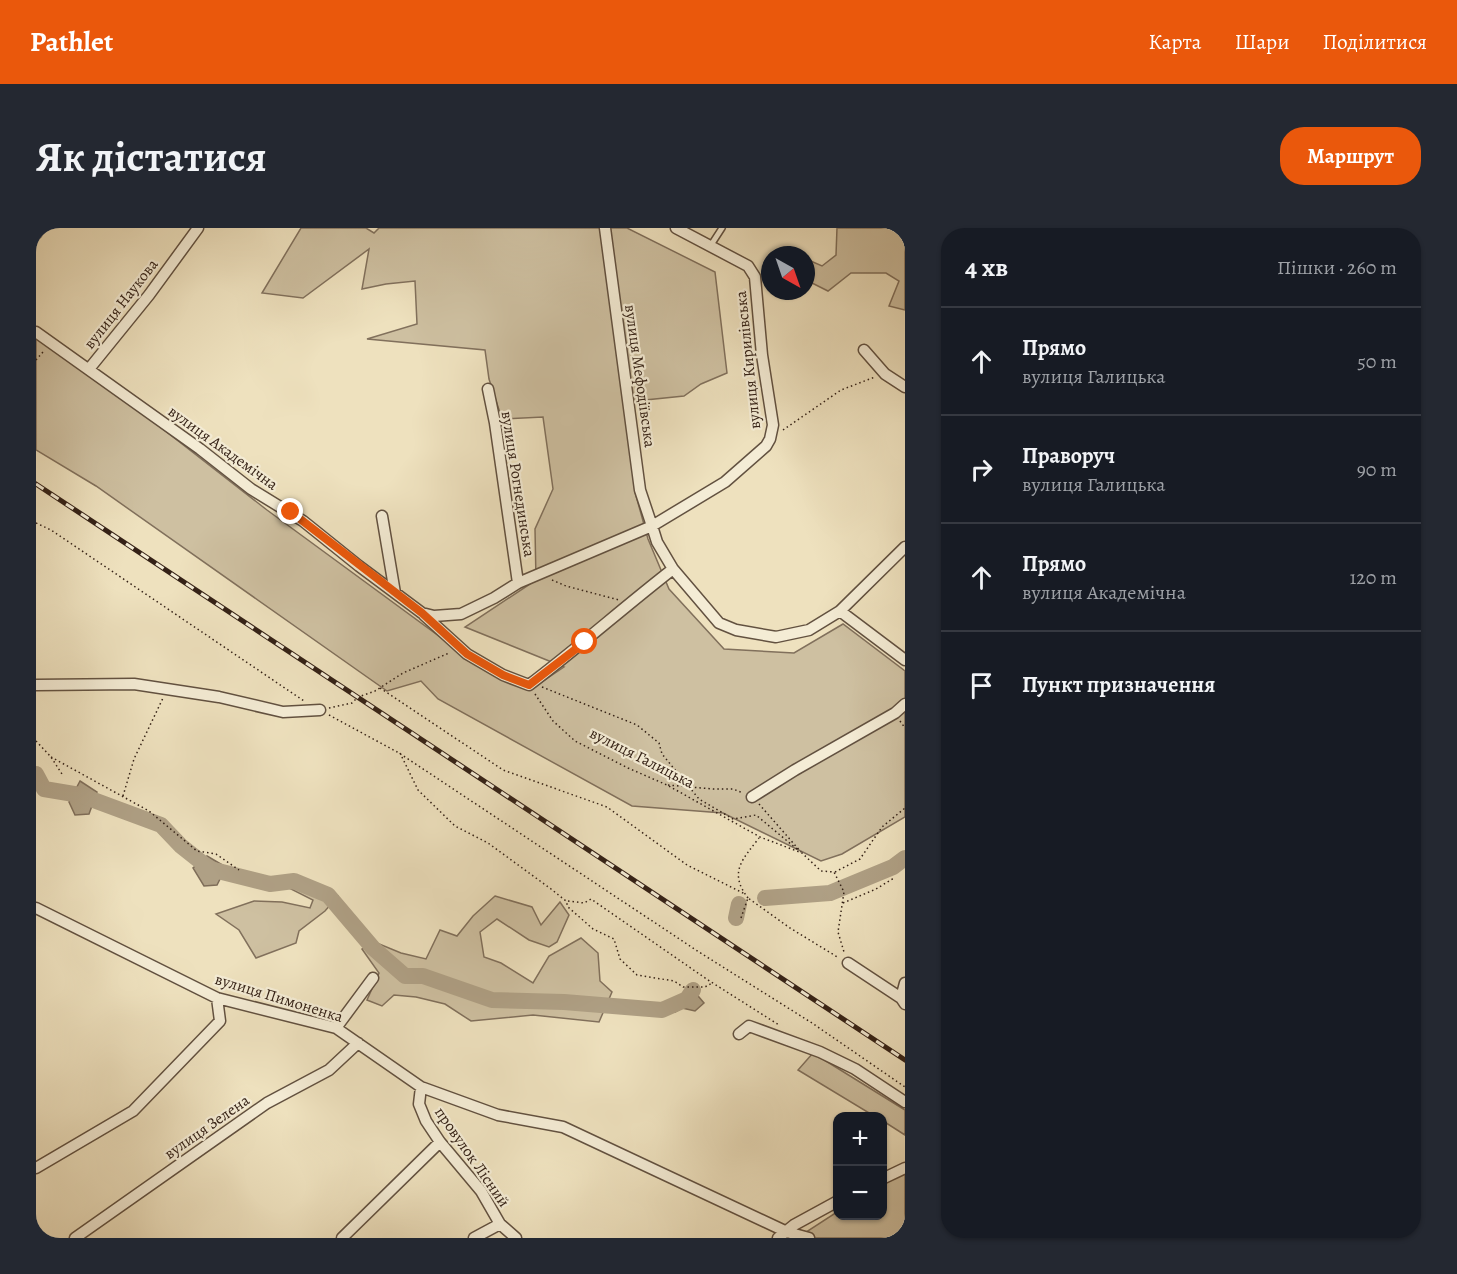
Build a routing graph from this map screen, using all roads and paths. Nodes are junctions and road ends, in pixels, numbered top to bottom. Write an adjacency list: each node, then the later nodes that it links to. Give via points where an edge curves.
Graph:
1 (40, 228): 6 (street)
2 (198, 228): 12 (street, вулиця Наукова)
3 (605, 228): 19 (street, вулиця Мефодіївська, via 640,489)
4 (676, 228): 7 (street)
5 (722, 228): 7 (lane)
6 (36, 234)
7 (711, 245): 16 (street, вулиця Кирилівська, via 748,266 755,278 773,425)
8 (36, 332): 9 (street, вулиця Академічна)
9 (51, 343): 11 (path); 12 (street, вулиця Академічна)
10 (864, 350): 13 (street)
11 (36, 360)
12 (90, 369): 24 (street, вулиця Академічна, via 251,489 303,521)
13 (885, 374): 14 (street); 16 (path, via 841,390)
14 (905, 387)
15 (488, 389): 23 (street, вулиця Рогнединська)
16 (770, 439): 19 (street, via 759,454 725,482)
17 (382, 516): 24 (street)
18 (36, 523): 35 (path)
19 (652, 526): 21 (street); 22 (street)
20 (905, 548): 26 (street)
21 (673, 569): 25 (street); 26 (street, via 719,623 736,630 776,637 809,630)
22 (540, 575): 23 (street); 25 (path)
23 (518, 583): 27 (street, via 461,614)
24 (395, 593): 27 (street, вулиця Академічна)
25 (629, 603): 30 (street)
26 (840, 611): 29 (street)
27 (422, 613): 28 (street)
28 (461, 647): 30 (street, via 503,675); 32 (path)
29 (905, 660)
30 (531, 684): 40 (path, вулиця Галицька, via 553,721 575,741); 41 (path, via 637,725 659,743 662,754)
31 (36, 685): 33 (street, via 134,684)
32 (380, 688): 35 (path, via 352,703); 50 (path, via 503,770 607,807 687,866)
33 (168, 689): 35 (street, via 283,712); 42 (path, via 134,759)
34 (905, 704): 43 (street)
35 (320, 710): 37 (path)
36 (36, 741): 38 (path)
37 (399, 753): 52 (path, via 418,790 455,826 488,843); 67 (path)
38 (51, 757): 39 (path); 42 (path)
39 (62, 774)
40 (667, 785): 41 (path); 45 (path, вулиця Галицька)
41 (690, 787): 43 (path, via 733,789); 46 (path, via 699,799 733,819 756,814)
42 (123, 797): 47 (path, via 149,811 197,850 216,854)
43 (752, 797): 46 (path)
44 (905, 808): 48 (path, via 882,827 860,860)
45 (760, 837): 46 (path, вулиця Галицька); 50 (path, via 739,864 737,878)
46 (801, 853): 48 (path, via 821,872)
47 (239, 870)
48 (834, 872): 53 (path, via 844,892)
49 (894, 878): 53 (path)
50 (745, 894): 51 (path)
51 (748, 898): 55 (path); 56 (path)
52 (566, 902): 58 (path, via 584,903 591,899); 58 (path, via 593,929 614,939 620,958 637,975 674,981 683,987 705,987)
53 (843, 903): 56 (path, via 838,932)
54 (36, 908): 60 (street, вулиця Пимоненка)
55 (741, 918)
56 (848, 963): 61 (street)
57 (373, 978): 62 (street)
58 (712, 983): 63 (path)
59 (905, 983): 61 (street)
60 (218, 998): 62 (street, вулиця Пимоненка); 70 (street, via 220,1021 133,1111)
61 (903, 1001)
62 (336, 1028): 65 (street, вулиця Пимоненка)
63 (784, 1029)
64 (739, 1034): 68 (street, via 749,1026 820,1052 855,1069)
65 (358, 1043): 66 (street, вулиця Пимоненка); 76 (street, вулиця Зелена, via 329,1070 267,1103)
66 (421, 1087): 69 (street, провулок Лісний, via 419,1104); 75 (street, вулиця Пимоненка, via 498,1115 563,1127)
67 (905, 1087)
68 (905, 1102)
69 (440, 1142): 74 (street, провулок Лісний, via 481,1191); 77 (street)
70 (36, 1168)
71 (905, 1168): 72 (street)
72 (887, 1177)
73 (833, 1203): 75 (street)
74 (500, 1224): 78 (street); 79 (street, провулок Лісний)
75 (782, 1235): 80 (street, вулиця Пимоненка)
76 (75, 1238)
77 (342, 1238)
78 (474, 1238)
79 (516, 1238)
80 (809, 1238)

